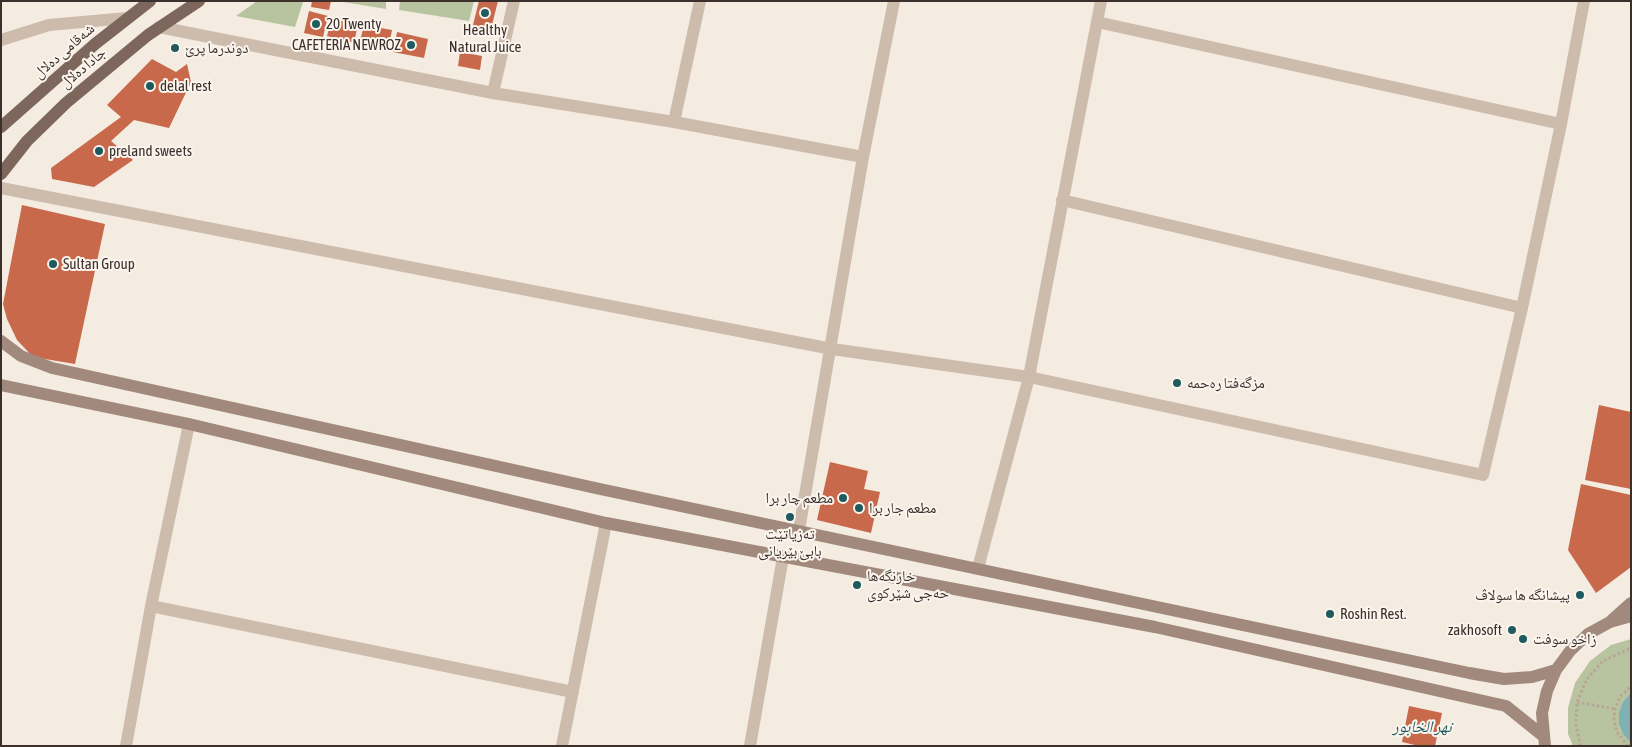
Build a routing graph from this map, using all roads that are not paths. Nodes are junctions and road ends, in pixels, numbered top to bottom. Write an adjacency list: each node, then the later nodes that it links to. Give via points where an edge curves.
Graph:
1 (150, 1): 8 (main road, شەقامی دەلال)
2 (199, 1): 10 (main road, جادا دەلال)
3 (514, 1): 12 (street)
4 (700, 1): 13 (street)
5 (894, 1): 16 (street)
6 (1101, 1): 9 (street)
7 (1584, 1): 14 (street)
8 (127, 18): 11 (street, via 50,25); 15 (main road, شەقامی دەلال)
9 (1097, 22): 14 (street); 19 (street)
10 (159, 27): 12 (street); 17 (main road, جادا دەلال, via 66,103 27,141)
11 (1, 40)
12 (494, 93): 13 (street)
13 (674, 122): 16 (street)
14 (1561, 124): 20 (street)
15 (1, 127)
16 (863, 157): 22 (street)
17 (1, 174)
18 (1, 188): 22 (street)
19 (1062, 200): 20 (street); 23 (street)
20 (1522, 308): 23 (street, via 1483,475)
21 (1, 341): 27 (main road, via 21,356 52,368)
22 (832, 349): 23 (street); 27 (street)
23 (1029, 377): 29 (street)
24 (1, 385): 25 (main road)
25 (189, 424): 26 (main road); 31 (street)
26 (606, 523): 28 (main road); 35 (street)
27 (799, 530): 29 (main road)
28 (783, 557): 36 (main road, via 1155,627 1506,706); 39 (street)
29 (978, 568): 34 (main road, via 1469,673 1504,679 1532,677)
30 (1631, 603): 33 (main road)
31 (151, 606): 35 (street); 37 (street)
32 (1631, 616): 33 (main road)
33 (1610, 622): 34 (main road, via 1582,640)
34 (1556, 670): 36 (main road, via 1542,713)
35 (572, 692): 38 (street)
36 (1544, 741)
37 (126, 746)
38 (562, 746)
39 (750, 746)

